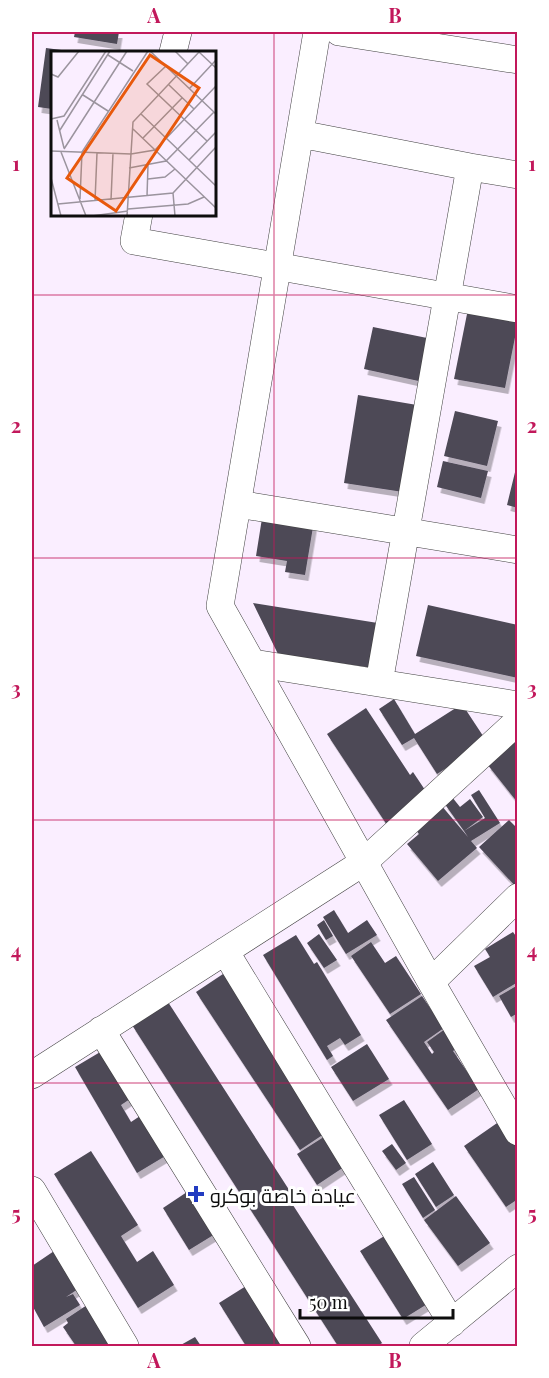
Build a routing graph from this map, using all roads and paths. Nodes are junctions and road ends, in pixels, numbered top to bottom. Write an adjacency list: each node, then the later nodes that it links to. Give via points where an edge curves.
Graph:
1 (178, 32): 5 (street)
2 (317, 32): 7 (street)
3 (339, 32): 4 (street)
4 (483, 43): 6 (street)
5 (173, 51)
6 (518, 60)
7 (300, 134): 8 (street); 11 (street)
8 (470, 167): 9 (street); 12 (street)
9 (518, 175)
10 (139, 216): 11 (street, via 134,241)
11 (277, 267): 12 (street); 14 (street)
12 (447, 297): 13 (street); 15 (street)
13 (518, 309)
14 (238, 504): 15 (street); 17 (street, via 220,606)
15 (406, 531): 16 (street); 18 (street)
16 (518, 550)
17 (253, 663): 18 (street); 21 (street)
18 (379, 683): 19 (street)
19 (518, 705)
20 (518, 721): 21 (street)
21 (364, 862): 23 (street); 24 (street)
22 (518, 897): 24 (street)
23 (225, 951): 25 (street); 30 (street)
24 (431, 982): 27 (street)
25 (101, 1030): 26 (street); 32 (street)
26 (32, 1075)
27 (518, 1132)
28 (32, 1190): 31 (street)
29 (518, 1268): 30 (street)
30 (452, 1323): 33 (street)
31 (125, 1347)
32 (297, 1347)
33 (423, 1347)

